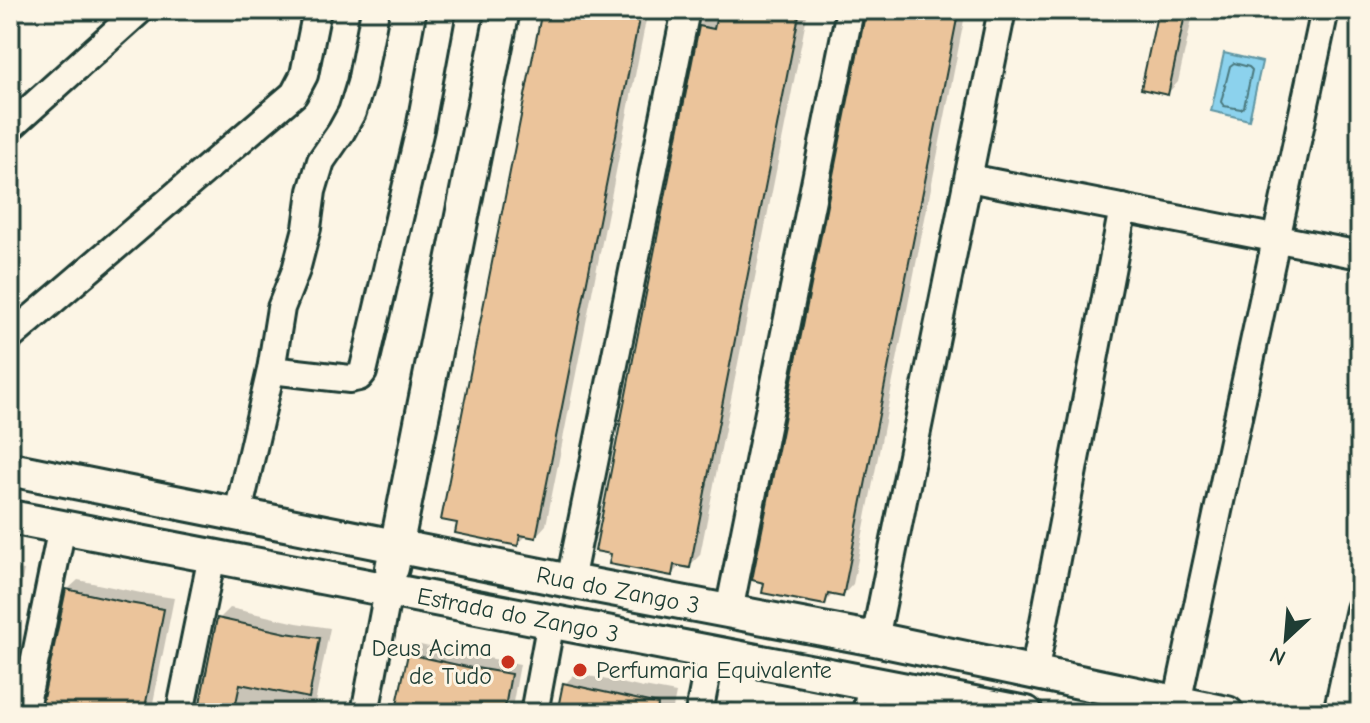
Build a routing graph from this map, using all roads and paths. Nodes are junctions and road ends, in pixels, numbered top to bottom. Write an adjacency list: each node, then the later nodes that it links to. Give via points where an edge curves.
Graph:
1 (140, 10): 10 (street)
2 (317, 10): 15 (street, via 304,75 294,94)
3 (375, 10): 16 (street, via 352,112 321,161 312,191 296,270 281,308)
4 (442, 10): 16 (street, via 363,372 350,379)
5 (503, 10): 21 (street)
6 (686, 10): 23 (street)
7 (850, 10): 26 (street)
8 (1002, 10): 11 (street)
9 (1325, 10): 13 (street)
10 (10, 127)
11 (969, 178): 12 (street); 28 (street)
12 (1123, 208): 13 (street); 30 (street)
13 (1276, 239): 14 (street); 32 (street)
14 (1360, 255)
15 (10, 337)
16 (271, 370): 18 (street)
17 (10, 469): 18 (street, Rua do Zango 3)
18 (238, 513): 21 (street, Rua do Zango 3)
19 (10, 517): 20 (street, Estrada do Zango 3)
20 (62, 527): 22 (street, Estrada do Zango 3); 33 (street)
21 (396, 547): 23 (street, Rua do Zango 3); 24 (street)
22 (212, 556): 24 (street, Estrada do Zango 3); 34 (street)
23 (570, 581): 26 (street, Rua do Zango 3)
24 (388, 591): 27 (street, Estrada do Zango 3); 35 (street)
25 (1360, 609): 40 (street)
26 (729, 611): 28 (street, Rua do Zango 3)
27 (551, 621): 29 (street, Estrada do Zango 3); 36 (street)
28 (875, 639): 30 (street, Rua do Zango 3)
29 (711, 651): 31 (street, Estrada do Zango 3); 37 (street)
30 (1034, 674): 32 (street, Rua do Zango 3)
31 (869, 698): 38 (street, Estrada do Zango 3)
32 (1177, 703): 39 (street, Rua do Zango 3)
33 (24, 713)
34 (180, 713)
35 (365, 713)
36 (534, 713)
37 (699, 713)
38 (1025, 713)
39 (1227, 713)
40 (1337, 713)

